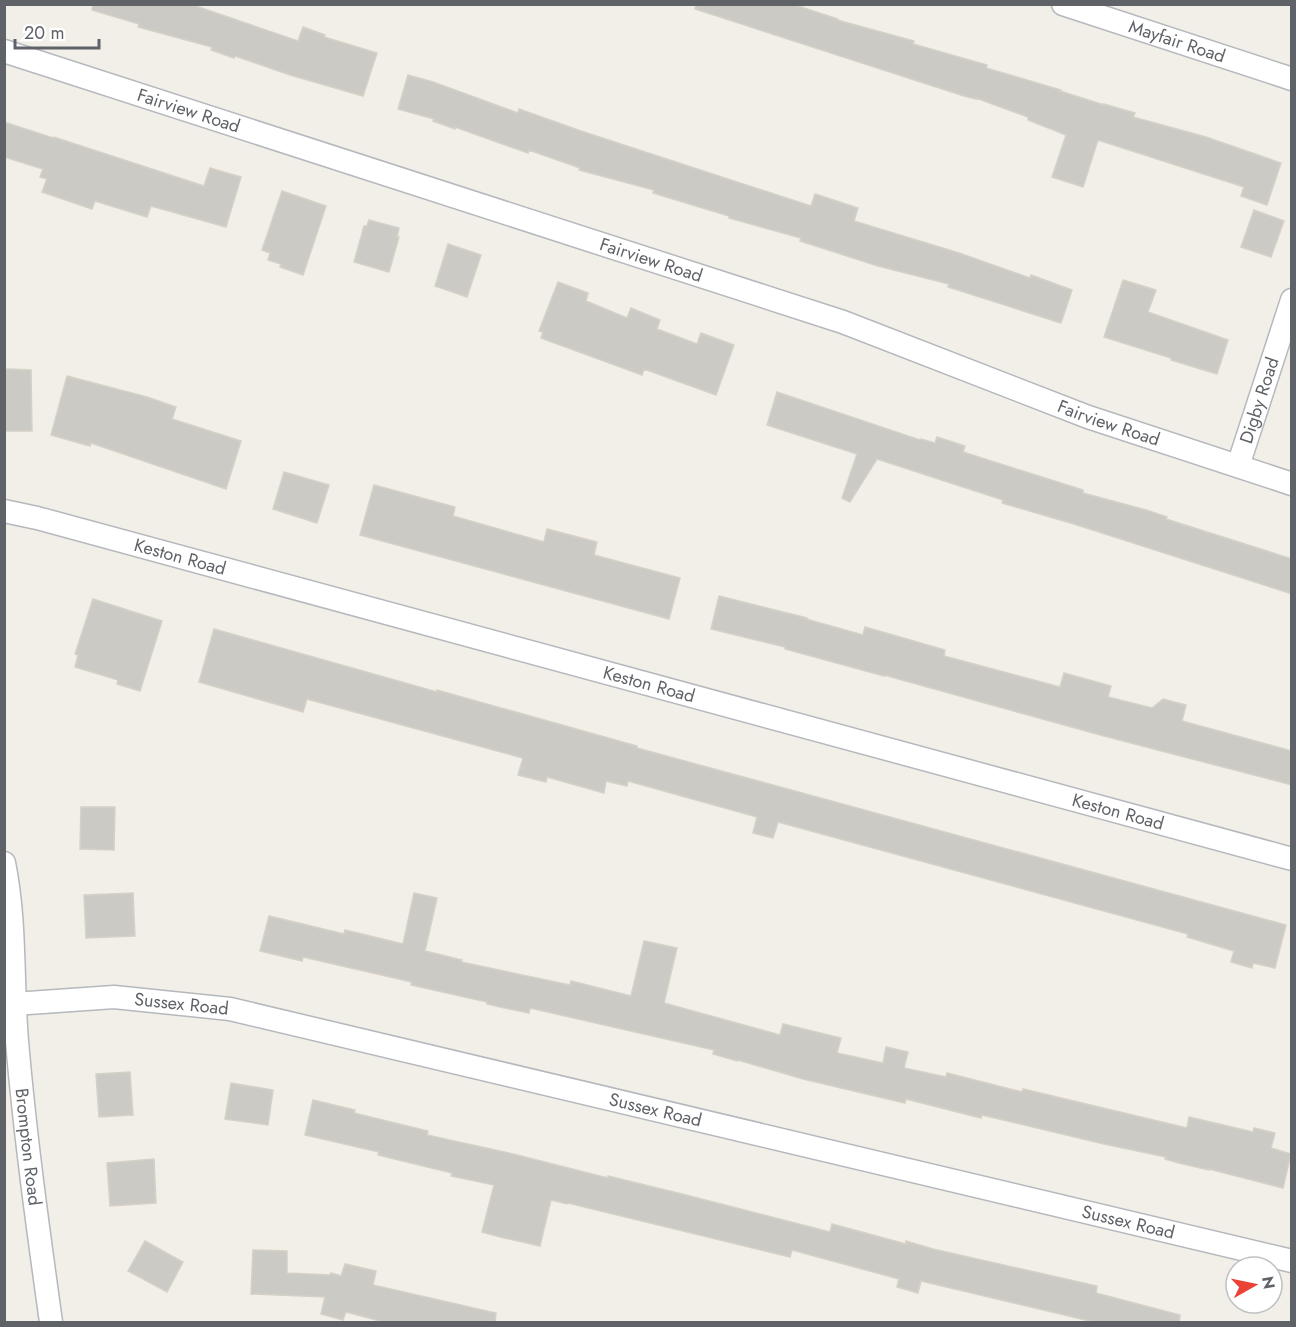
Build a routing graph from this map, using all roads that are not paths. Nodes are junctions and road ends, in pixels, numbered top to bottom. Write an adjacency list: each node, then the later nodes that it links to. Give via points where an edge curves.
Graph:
1 (1063, 4): 3 (street, Mayfair Road)
2 (4, 51): 5 (street, Fairview Road, via 843,322 1088,417)
3 (1292, 79)
4 (1292, 300): 5 (street, Digby Road)
5 (1238, 466): 6 (street, Fairview Road)
6 (1292, 484)
7 (4, 512): 8 (street, Keston Road)
8 (1292, 859)
9 (4, 863): 10 (street, Brompton Road)
10 (14, 1004): 11 (street, Sussex Road, via 114,997 231,1009); 12 (street, Brompton Road, via 26,1138)
11 (1292, 1261)
12 (51, 1323)

